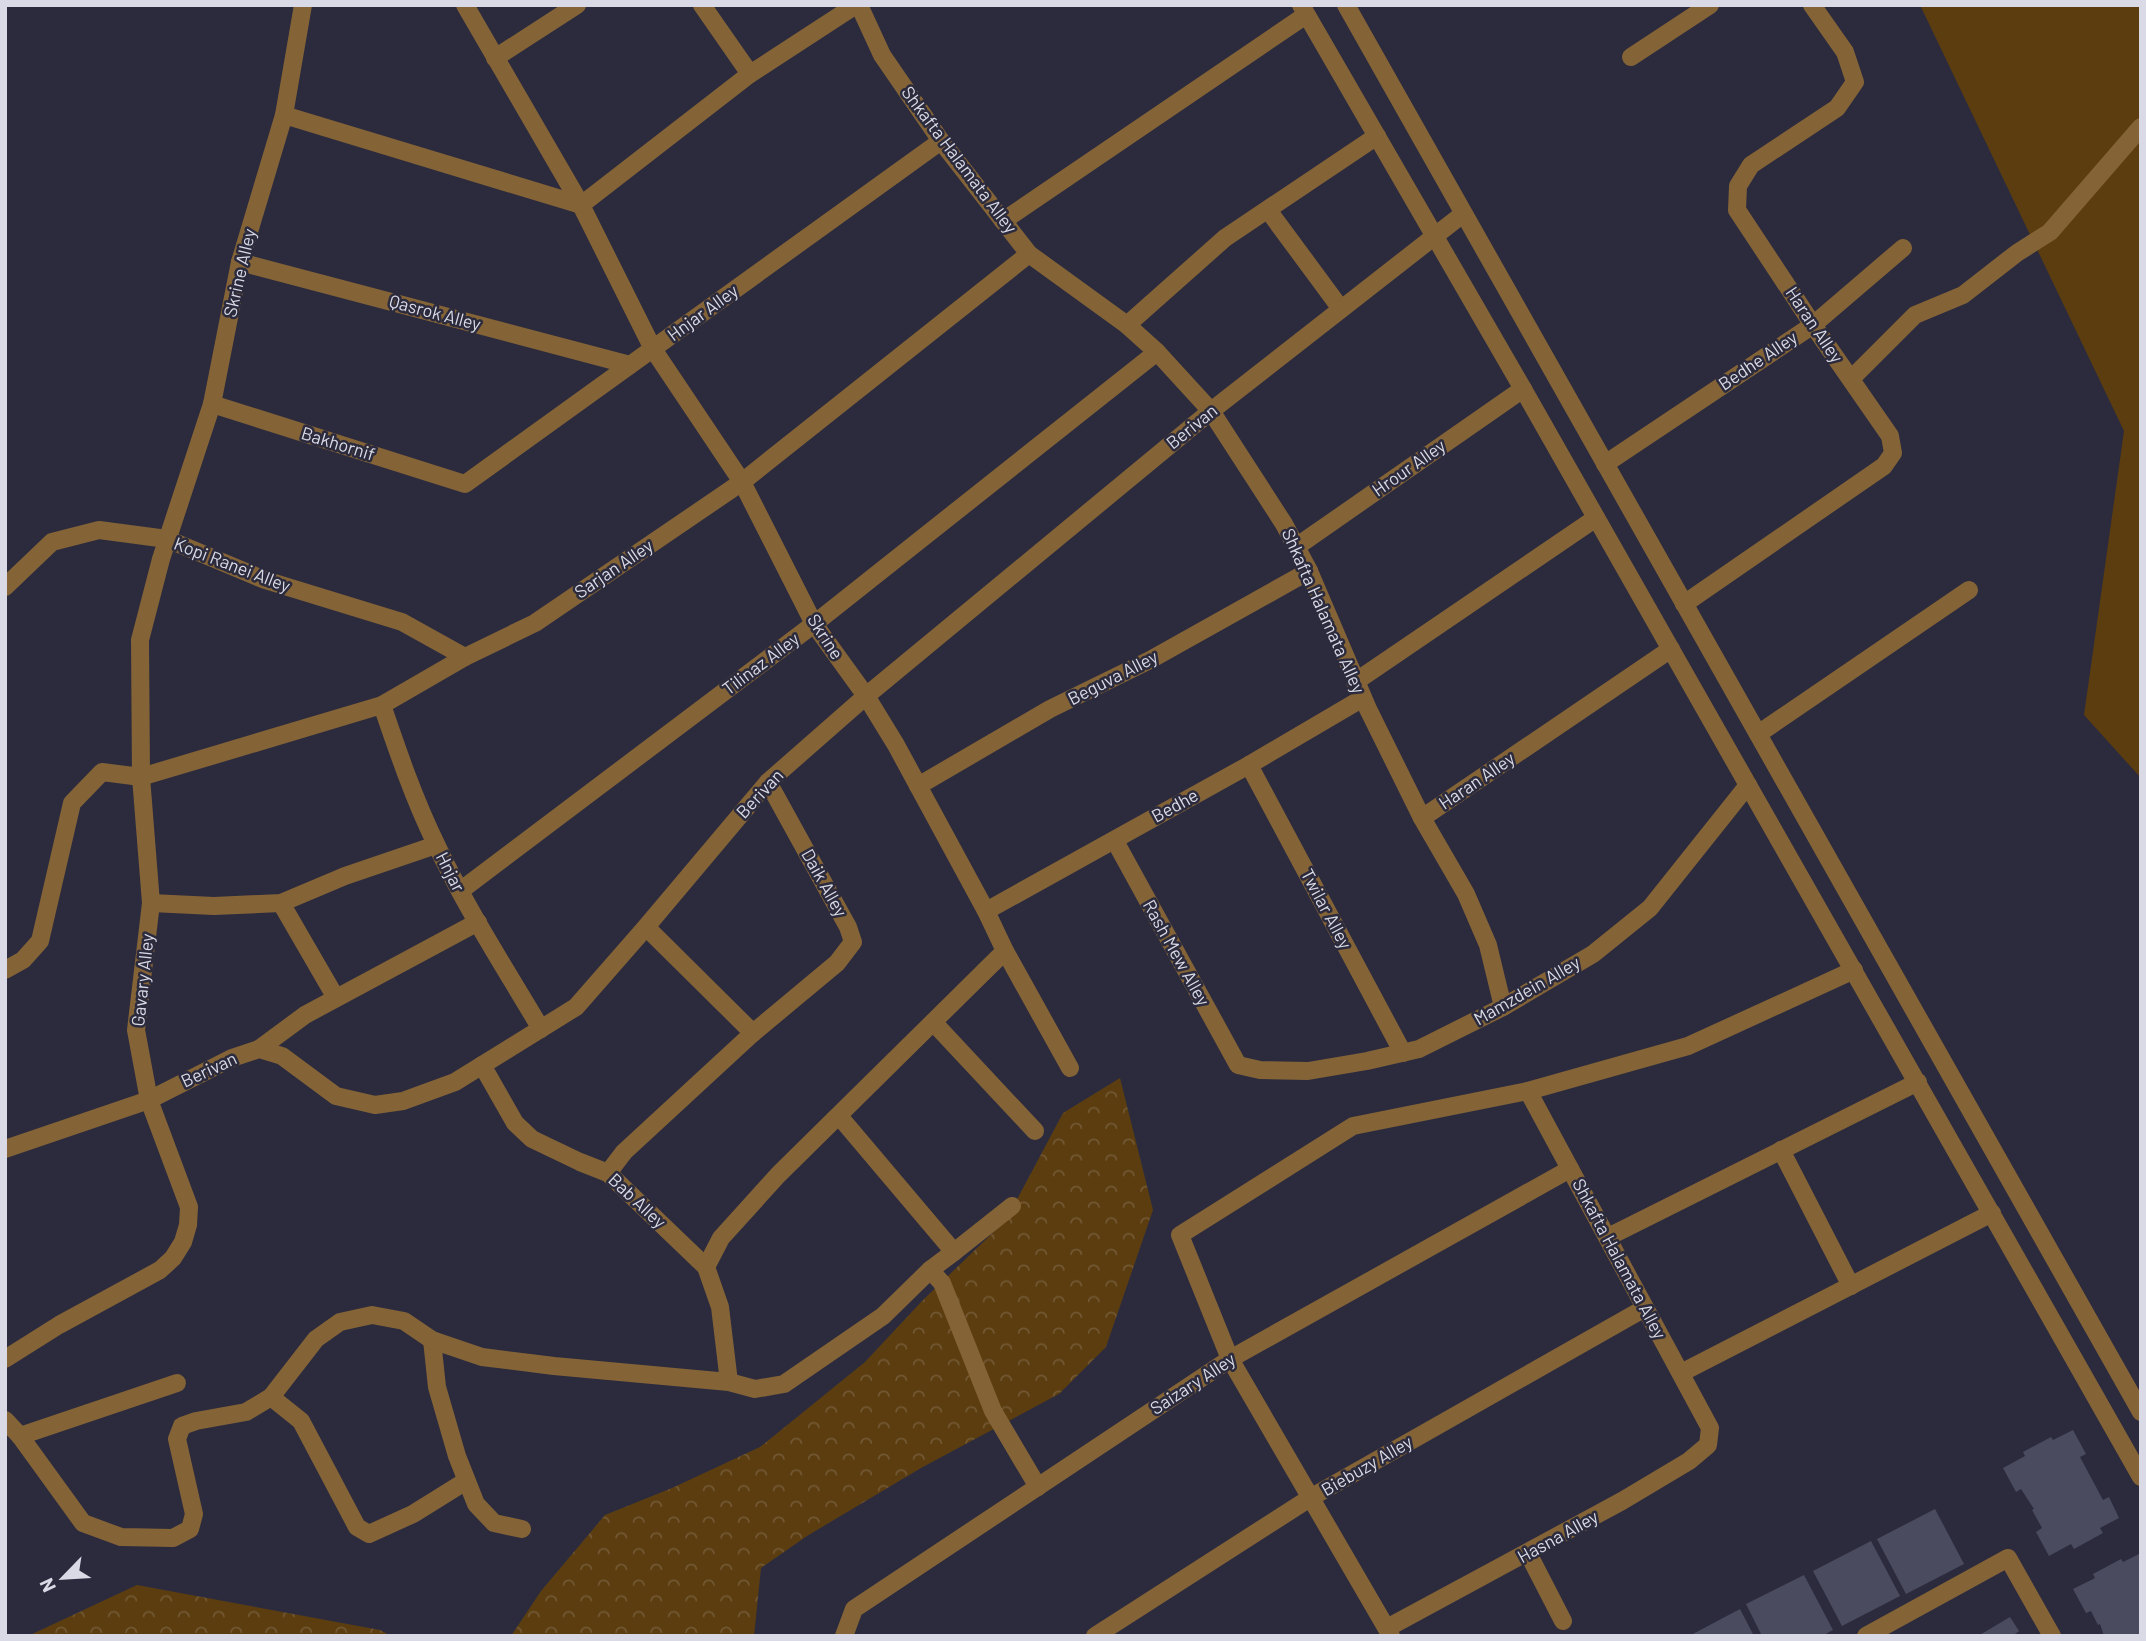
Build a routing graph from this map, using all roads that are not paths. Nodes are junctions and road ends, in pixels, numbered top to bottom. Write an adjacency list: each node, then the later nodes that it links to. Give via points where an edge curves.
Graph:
1 (303, 5): 13 (street, Skrine Alley)
2 (465, 5): 11 (street, Skrine)
3 (577, 5): 11 (street)
4 (702, 5): 12 (street)
5 (857, 5): 12 (street); 16 (street, Shkafta Halamata Alley, via 882,55)
6 (1346, 5): 19 (street)
7 (1710, 5): 10 (street)
8 (1812, 5): 27 (street, Haran Alley, via 1845,52 1855,82 1837,108 1751,165 1738,186 1737,210)
9 (1303, 10): 15 (street); 20 (street)
10 (1631, 57)
11 (495, 58): 17 (street, Skrine)
12 (750, 74): 17 (street)
13 (284, 114): 17 (street); 24 (street, Skrine Alley)
14 (2141, 127): 31 (street, via 2050,232 1963,295 1916,315)
15 (1377, 136): 18 (street); 21 (street)
16 (941, 141): 20 (street, Shkafta Halamata Alley); 28 (street, Hnjar Alley)
17 (580, 205): 28 (street, Skrine)
18 (1268, 210): 25 (street); 26 (street, via 1225,238)
19 (1464, 214): 21 (street, Berivan); 35 (street)
20 (1003, 221): 23 (street, Shkafta Halamata Alley)
21 (1435, 235): 25 (street, Berivan); 32 (street)
22 (1903, 248): 27 (street, Bedhe Alley)
23 (1029, 254): 26 (street, Shkafta Halamata Alley); 36 (street, Sarjan Alley)
24 (240, 262): 30 (street, Qasrok Alley); 33 (street, Skrine Alley)
25 (1341, 309): 34 (street, Berivan)
26 (1127, 325): 29 (street, Shkafta Halamata Alley)
27 (1812, 325): 31 (street, Haran Alley); 35 (street, Bedhe Alley)
28 (653, 349): 30 (street, Hnjar Alley); 36 (street, Skrine)
29 (1157, 352): 34 (street, Shkafta Halamata Alley); 45 (street, Tilinaz Alley)
30 (630, 365): 37 (street, Hnjar Alley)
31 (1851, 379): 44 (street, Haran Alley, via 1891,436 1892,453 1884,466)
32 (1523, 389): 38 (street); 40 (street, Hrour Alley)
33 (212, 404): 37 (street, Bakhornif); 39 (street, Skrine Alley)
34 (1211, 411): 40 (street, Shkafta Halamata Alley); 49 (street, Berivan)
35 (1605, 464): 44 (street)
36 (743, 482): 45 (street, Skrine); 47 (street, Sarjan Alley, via 535,623)
37 (465, 484)
38 (1596, 518): 46 (street); 48 (street)
39 (167, 539): 42 (street, Kopi Ranei Alley, via 99,530 52,542); 47 (street, Kopi Ranei Alley, via 264,580 402,622); 53 (street, Gavary Alley, via 140,640)
40 (1296, 547): 41 (street, Shkafta Halamata Alley)
41 (1308, 570): 48 (street, Shkafta Halamata Alley); 56 (street, Beguva Alley)
42 (5, 587)
43 (1969, 590): 51 (street)
44 (1684, 604): 51 (street)
45 (814, 624): 49 (street, Skrine); 60 (street, Tilinaz Alley)
46 (1671, 649): 55 (street); 57 (street, Haran Alley)
47 (465, 657): 50 (street, Sarjan Alley)
48 (1359, 690): 52 (street, Bedhe); 57 (street, Shkafta Halamata Alley)
49 (866, 696): 54 (street, Berivan); 56 (street, Skrine)
50 (382, 705): 53 (street, Sarjan Alley); 59 (street, Hnjar)
51 (1758, 734): 103 (street)
52 (1249, 765): 58 (street, Bedhe); 75 (street, Twilar Alley)
53 (141, 777): 61 (street, Gavary Alley); 67 (street, via 102,772 72,803 40,941 23,960)
54 (768, 782): 65 (street, Berivan); 73 (street, Daik Alley, via 853,942)
55 (1748, 785): 68 (street); 70 (street, Mamzdein Alley, via 1650,908 1593,954)
56 (918, 786): 63 (street, Skrine)
57 (1422, 818): 70 (street, Shkafta Halamata Alley, via 1466,894 1488,945)
58 (1115, 841): 63 (street, Bedhe); 77 (street, Rash Mew Alley)
59 (436, 845): 60 (street, Hnjar); 62 (street)
60 (460, 891): 64 (street, Hnjar)
61 (151, 903): 62 (street); 81 (street, Gavary Alley, via 136,1030)
62 (281, 903): 69 (street)
63 (986, 912): 66 (street, Skrine)
64 (478, 922): 69 (street); 72 (street, Hnjar)
65 (646, 927): 72 (street, Berivan, via 576,1007); 73 (street)
66 (1005, 951): 71 (street); 78 (street, Skrine)
67 (5, 970)
68 (1854, 970): 79 (street); 80 (street, via 1688,1046)
69 (336, 998): 74 (street, via 305,1014)
70 (1503, 1007): 75 (street, Mamzdein Alley)
71 (934, 1023): 82 (street); 83 (street)
72 (541, 1029): 76 (street, Berivan)
73 (753, 1033): 87 (street, Daik Alley)
74 (259, 1049): 76 (street, Berivan, via 282,1056 335,1096 375,1105 403,1101 455,1082); 81 (street, Berivan)
75 (1403, 1053): 77 (street, Mamzdein Alley, via 1308,1071)
76 (482, 1065): 87 (street, Bab Alley, via 514,1123 532,1139)
77 (1238, 1066)
78 (1070, 1068)
79 (1918, 1082): 85 (street); 89 (street)
80 (1528, 1091): 86 (street, Shkafta Halamata Alley); 98 (street, via 1353,1126 1180,1235)
81 (149, 1100): 84 (street, Berivan); 97 (street, Gavary Alley, via 189,1207 183,1242 160,1270)
82 (839, 1116): 91 (street); 92 (street, via 721,1238)
83 (1035, 1131)
84 (5, 1149)
85 (1781, 1150): 90 (street); 94 (street)
86 (1570, 1168): 90 (street, Shkafta Halamata Alley); 98 (street, Saizary Alley)
87 (608, 1172): 92 (street, Bab Alley)
88 (1012, 1206): 91 (street)
89 (1992, 1213): 94 (street); 107 (street)
90 (1608, 1237): 95 (street, Shkafta Halamata Alley)
91 (954, 1252): 93 (street)
92 (706, 1267): 100 (street, Bab Alley, via 720,1307)
93 (930, 1270): 100 (street, via 883,1316 785,1384 755,1389); 109 (street, via 942,1283 993,1411)
94 (1851, 1286): 99 (street)
95 (1645, 1308): 99 (street, Shkafta Halamata Alley); 110 (street, Biebuzy Alley)
96 (432, 1340): 100 (street, via 482,1357); 102 (street, via 404,1321 372,1315 340,1322 316,1339); 108 (street, via 437,1387)
97 (5, 1359)
98 (1230, 1359): 109 (street, Saizary Alley); 110 (street)
99 (1681, 1373): 105 (street, Shkafta Halamata Alley)
100 (729, 1382)
101 (177, 1383): 106 (street)
102 (271, 1397): 106 (street, via 246,1412 182,1426 177,1438 194,1514 190,1529 173,1538 121,1537 83,1523); 108 (street, via 301,1421 357,1527 369,1534 413,1514)
103 (2141, 1412)
104 (5, 1420): 106 (street)
105 (1710, 1429): 112 (street, Hasna Alley, via 1708,1445 1689,1461)
106 (20, 1436)
107 (2141, 1477)
108 (466, 1481): 111 (street, via 476,1504 494,1523)
109 (1038, 1487): 116 (street, Saizary Alley, via 854,1609)
110 (1310, 1498): 114 (street); 117 (street, Biebuzy Alley)
111 (522, 1529)
112 (1528, 1553): 113 (street); 114 (street, Hasna Alley)
113 (1563, 1620)
114 (1389, 1632)
115 (1871, 1634): 118 (street, via 2008,1558)
116 (845, 1636)
117 (1095, 1636)
118 (2052, 1636)

